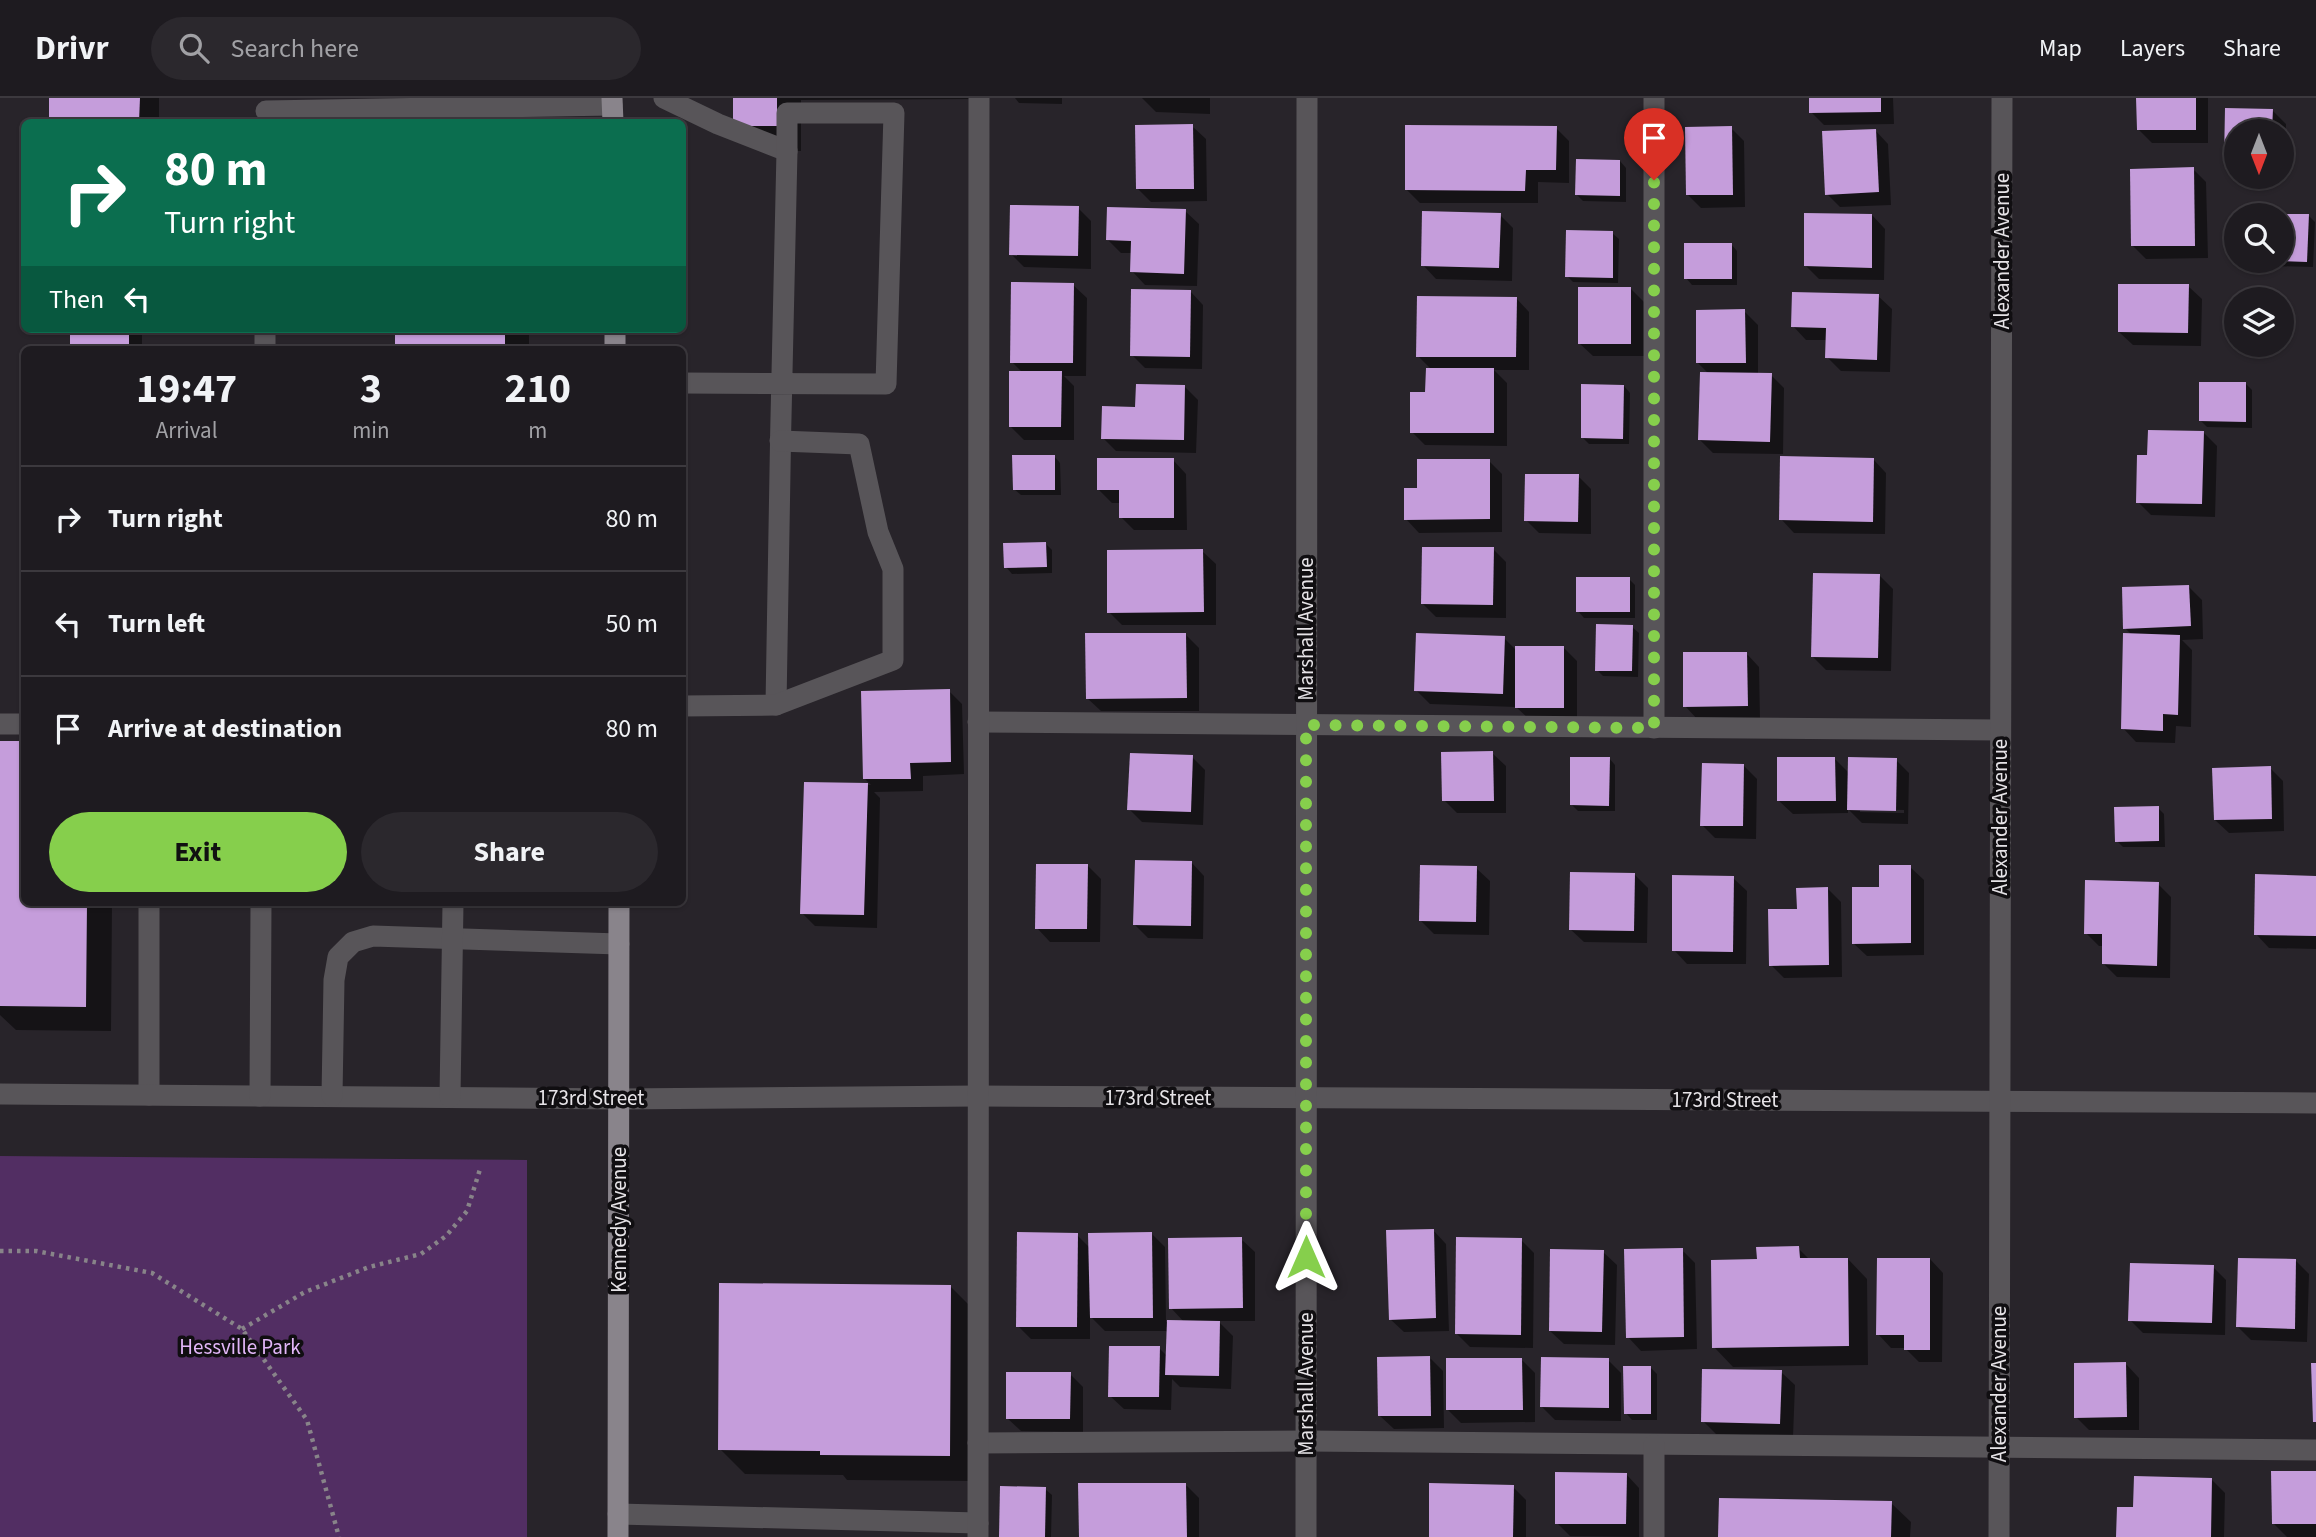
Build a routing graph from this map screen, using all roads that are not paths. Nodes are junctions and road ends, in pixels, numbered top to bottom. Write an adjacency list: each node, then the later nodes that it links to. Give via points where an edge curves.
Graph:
1 (664, 98): 8 (street)
2 (979, 98): 14 (street)
3 (1307, 98): 17 (street, Marshall Avenue)
4 (1654, 98): 18 (street)
5 (2002, 98): 19 (street, Alexander Avenue)
6 (612, 108): 7 (street)
7 (266, 111)
8 (786, 151): 10 (street); 10 (street, via 787,113 894,113 886,384)
9 (686, 383): 10 (street)
10 (781, 385): 11 (street)
11 (780, 441): 12 (street); 12 (street, via 859,444 878,532 893,569 893,660)
12 (776, 705): 13 (street)
13 (686, 706)
14 (978, 722): 17 (street); 30 (street)
15 (0, 724): 16 (street)
16 (21, 724)
17 (1306, 725): 18 (street); 33 (street, Marshall Avenue)
18 (1654, 728): 19 (street)
19 (2000, 730): 34 (street, Alexander Avenue)
20 (149, 906): 27 (street)
21 (261, 906): 28 (street)
22 (453, 906): 24 (street)
23 (618, 906): 25 (main road, Kennedy Avenue)
24 (453, 940): 25 (street); 29 (street, via 373,936 353,942 338,957); 31 (street)
25 (619, 944): 32 (main road, Kennedy Avenue)
26 (0, 1094): 27 (street, 173rd Street)
27 (149, 1095): 28 (street, 173rd Street)
28 (260, 1096): 29 (street, 173rd Street)
29 (332, 1096): 31 (street, 173rd Street)
30 (978, 1096): 32 (street, 173rd Street); 33 (street, 173rd Street); 37 (street)
31 (450, 1097): 32 (street, 173rd Street)
32 (619, 1099): 41 (main road, Kennedy Avenue)
33 (1305, 1099): 34 (street, 173rd Street); 36 (street, Marshall Avenue)
34 (1998, 1100): 35 (street, 173rd Street); 39 (street, Alexander Avenue)
35 (2316, 1102)
36 (1306, 1441): 37 (street); 38 (street); 44 (street, Marshall Avenue)
37 (978, 1443): 42 (street)
38 (1654, 1444): 39 (street); 45 (street)
39 (1999, 1447): 40 (street); 46 (street, Alexander Avenue)
40 (2316, 1450)
41 (618, 1514): 42 (street); 43 (main road, Kennedy Avenue)
42 (978, 1530)
43 (618, 1537)
44 (1306, 1537)
45 (1654, 1537)
46 (1999, 1537)

